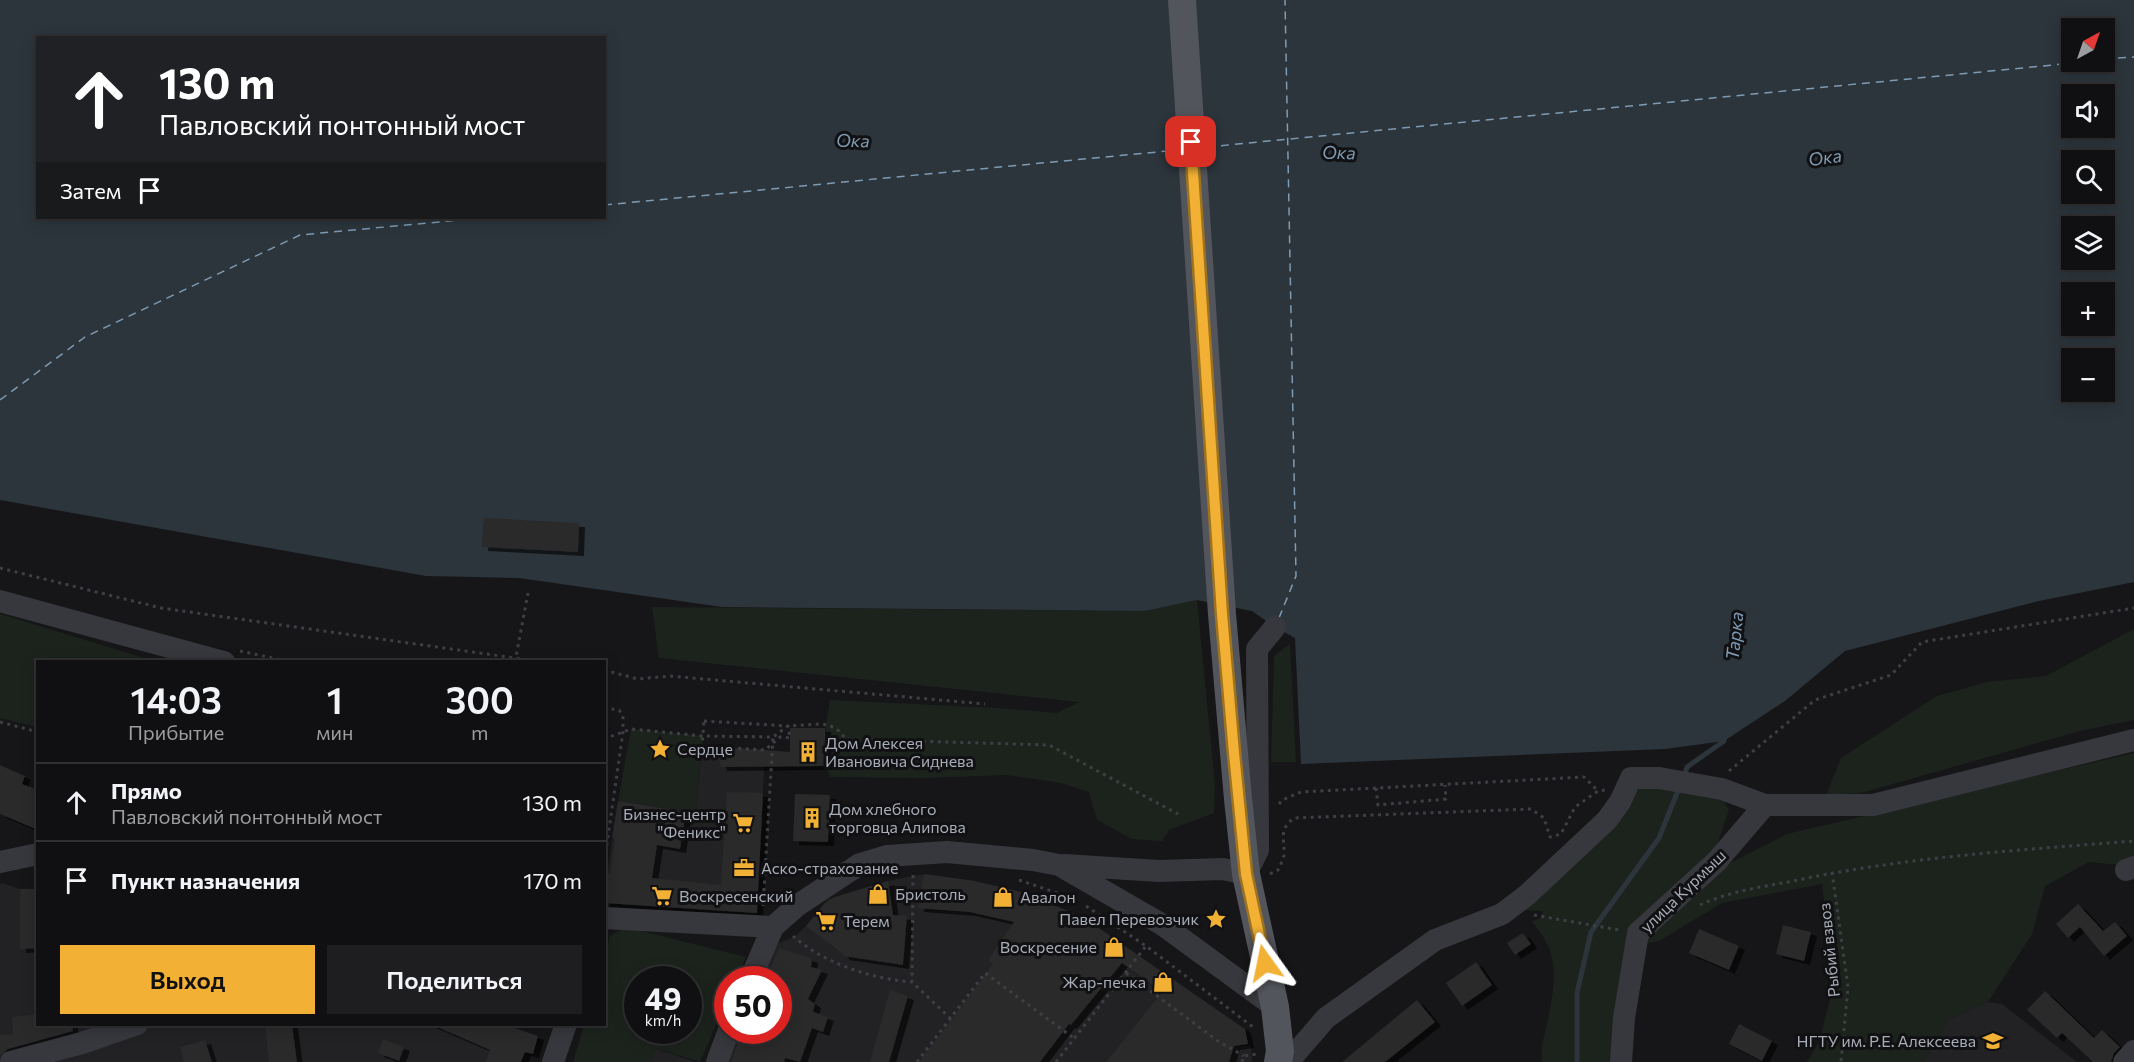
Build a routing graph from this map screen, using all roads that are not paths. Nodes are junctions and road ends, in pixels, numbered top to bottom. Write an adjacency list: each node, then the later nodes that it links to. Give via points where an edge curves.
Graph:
1 (1182, 0): 10 (main road, via 1222,614)
2 (0, 601): 4 (street)
3 (1275, 627): 10 (street, via 1257,649)
4 (217, 660)
5 (2134, 740): 6 (street, via 1874,806)
6 (1765, 805): 23 (street, via 1722,789 1659,778 1631,778 1607,820 1527,895 1503,914 1435,940 1326,1018); 24 (street, улица Курмыш, via 1717,861 1638,933)
7 (36, 854): 8 (street)
8 (0, 862)
9 (1059, 865): 10 (street, via 1159,871 1223,869); 12 (street, via 978,854 888,856 860,864); 14 (street, via 1163,925)
10 (1258, 874): 14 (main road)
11 (606, 918): 12 (street)
12 (774, 920): 13 (street)
13 (756, 966)
14 (1275, 1007): 19 (main road, via 1280,1051)
15 (131, 1026): 20 (street)
16 (565, 1026): 21 (street)
17 (724, 1044): 22 (street)
18 (2134, 1051): 25 (street)
19 (1271, 1057)
20 (11, 1062)
21 (553, 1062)
22 (717, 1062)
23 (1288, 1062)
24 (1621, 1062)
25 (2124, 1062)

